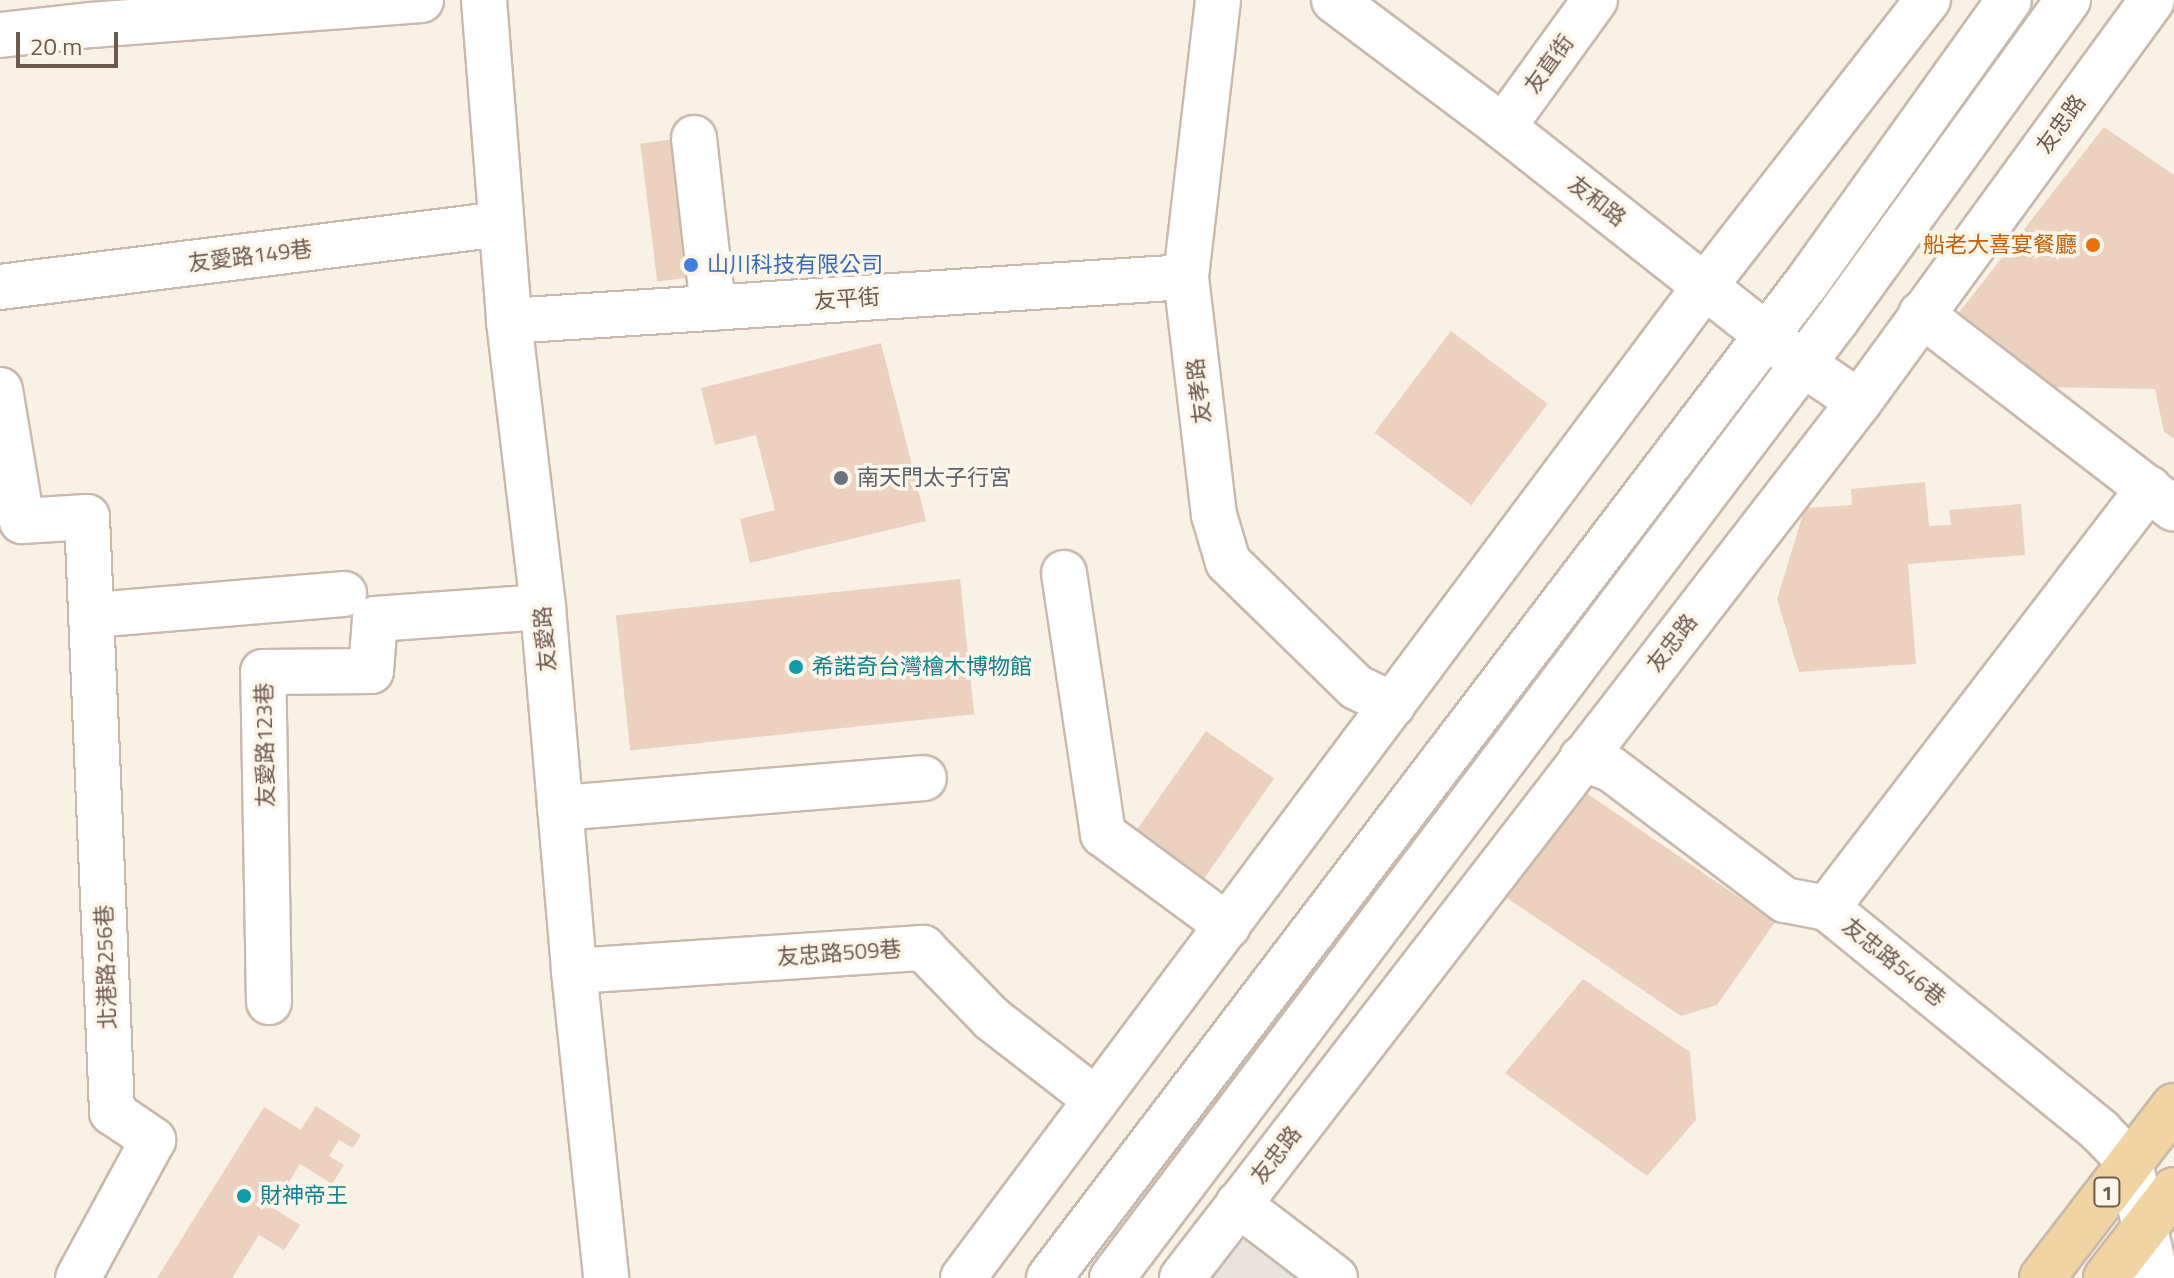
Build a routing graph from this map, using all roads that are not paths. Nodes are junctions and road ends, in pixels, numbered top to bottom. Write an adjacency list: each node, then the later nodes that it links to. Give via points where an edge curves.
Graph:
1 (421, 0): 10 (street)
2 (484, 0): 14 (street, 友愛路)
3 (1218, 0): 15 (street, 友孝路)
4 (1334, 0): 12 (street, 友和路)
5 (1595, 0): 12 (street, 友直街)
6 (1928, 0): 16 (street)
7 (2009, 0): 21 (street)
8 (2068, 0): 22 (street)
9 (2152, 0): 19 (street, 友忠路)
10 (90, 12): 11 (street)
11 (0, 35)
12 (1503, 127): 16 (street, 友和路)
13 (694, 138): 18 (street)
14 (501, 224): 17 (street, 友愛路149巷); 20 (street, 友愛路)
15 (1186, 277): 18 (street, 友平街); 30 (street, 友孝路, via 1214,515 1228,562 1356,687)
16 (1705, 286): 21 (street, 友和路); 30 (street)
17 (0, 287)
18 (713, 308): 20 (street, 友平街)
19 (1921, 314): 24 (street, 友忠路); 25 (street)
20 (509, 321): 28 (street, 友愛路)
21 (1765, 333): 22 (street, 友和路); 47 (street)
22 (1802, 363): 24 (street, 友和路); 48 (street)
23 (0, 390): 29 (street, 北港路256巷, via 22,521 87,517)
24 (1859, 402): 31 (street, 友忠路)
25 (2162, 499): 34 (street)
26 (1064, 573): 35 (street, via 1103,834)
27 (344, 594): 29 (street)
28 (543, 607): 33 (street, 友愛路); 37 (street, 友愛路123巷, via 375,619 371,671 263,672)
29 (93, 615): 44 (street, 北港路256巷, via 112,1112 153,1140)
30 (1393, 705): 35 (street)
31 (1582, 758): 34 (street, 友忠路546巷, via 1611,769 1785,900); 42 (street, 友忠路)
32 (924, 778): 33 (street)
33 (560, 808): 36 (street, 友愛路)
34 (1827, 908): 40 (street, 友忠路546巷, via 2100,1131)
35 (1228, 926): 38 (street)
36 (574, 971): 38 (street, 友忠路509巷, via 923,948 992,1019); 45 (street, 友愛路)
37 (269, 1002)
38 (1095, 1099): 46 (street)
39 (2174, 1106): 40 (main road, 1)
40 (2130, 1162): 43 (street); 51 (main road, 1)
41 (2174, 1190): 43 (main road, 1)
42 (1238, 1204): 49 (street, 友忠路); 50 (street)
43 (2145, 1228): 52 (main road, 1); 53 (street)
44 (78, 1278)
45 (606, 1278)
46 (963, 1278)
47 (1049, 1278)
48 (1112, 1278)
49 (1182, 1278)
50 (1335, 1278)
51 (2042, 1278)
52 (2106, 1278)
53 (2160, 1278)

